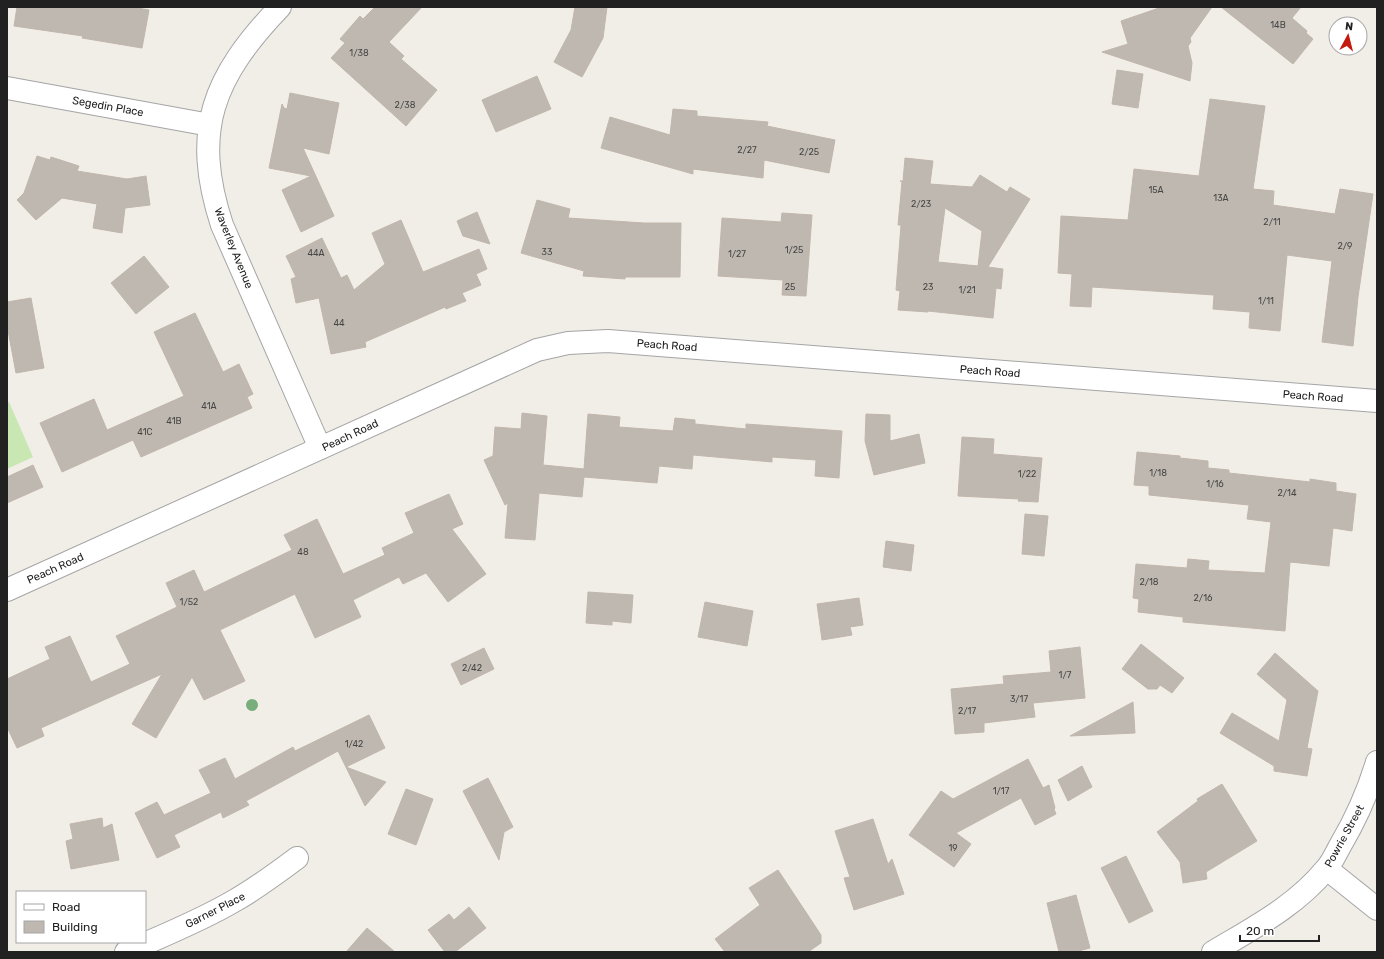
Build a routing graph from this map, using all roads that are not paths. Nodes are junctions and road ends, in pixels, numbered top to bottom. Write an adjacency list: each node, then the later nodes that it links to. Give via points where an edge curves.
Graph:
1 (280, 7): 3 (street, Waverley Avenue, via 263,24 226,76 216,100)
2 (7, 88): 3 (street, Segedin Place)
3 (210, 125): 5 (street, Waverley Avenue, via 210,174 214,200 222,225)
4 (1377, 401): 5 (street, Peach Road, via 608,341 568,343 537,350)
5 (320, 448): 6 (street, Peach Road)
6 (7, 590)
7 (1377, 762): 9 (street, Powrie Street, via 1355,820)
8 (297, 858): 11 (street, Garner Place, via 234,901)
9 (1327, 869): 10 (street); 14 (street, Powrie Street, via 1283,909)
10 (1377, 909)
11 (146, 943)
12 (146, 943): 13 (street, Garner Place)
13 (126, 952)
14 (1214, 952)

